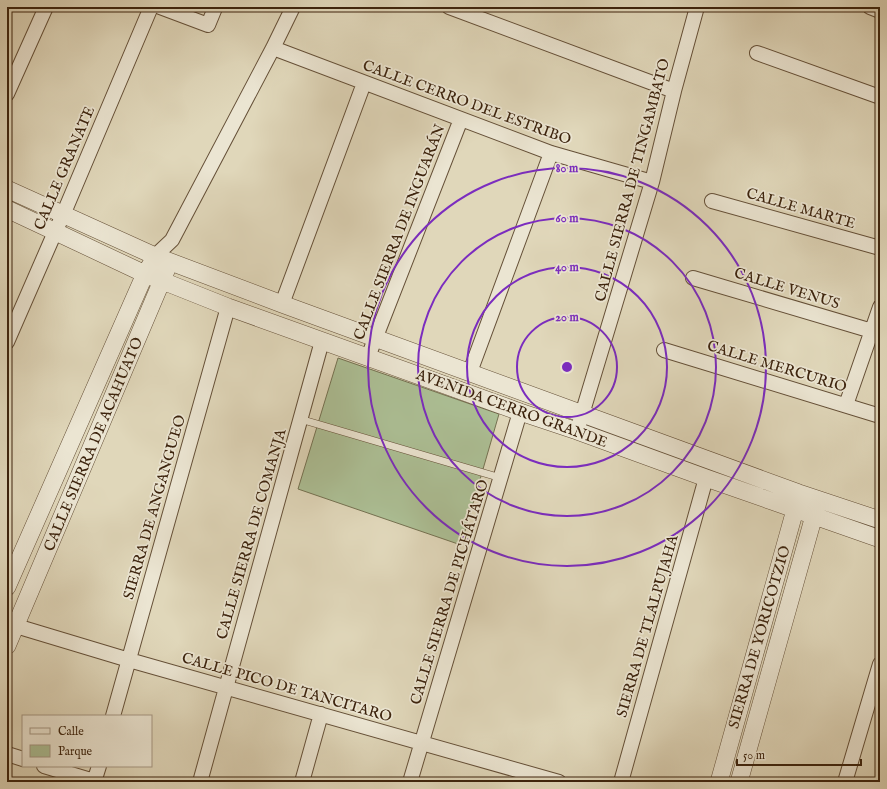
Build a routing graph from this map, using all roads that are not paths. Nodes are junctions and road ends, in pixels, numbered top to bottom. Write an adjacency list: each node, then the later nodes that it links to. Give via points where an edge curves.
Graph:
1 (46, 7): 14 (street)
2 (151, 7): 22 (street, CALLE GRANATE)
3 (160, 7): 4 (street, via 208,25 215,8)
4 (211, 7)
5 (293, 7): 10 (street, CALLE SIERRA DE ACAHUATO)
6 (449, 7): 13 (street)
7 (697, 7): 13 (street, CALLE SIERRA DE TINGAMBATO)
8 (870, 7): 9 (street)
9 (880, 11)
10 (273, 48): 12 (street, CALLE CERRO DEL ESTRIBO); 25 (street, CALLE SIERRA DE ACAHUATO)
11 (757, 53): 15 (street)
12 (364, 82): 16 (street, CALLE CERRO DEL ESTRIBO); 29 (street)
13 (674, 91): 18 (street, CALLE SIERRA DE TINGAMBATO)
14 (7, 94)
15 (880, 97)
16 (461, 119): 17 (street, CALLE CERRO DEL ESTRIBO); 33 (street, CALLE SIERRA DE INGUARÁN)
17 (551, 152): 18 (street, CALLE CERRO DEL ESTRIBO); 38 (street)
18 (652, 182): 41 (street, CALLE SIERRA DE TINGAMBATO)
19 (7, 189): 22 (street, AVENIDA CERRO GRANDE)
20 (712, 201): 24 (street, CALLE MARTE)
21 (7, 209): 23 (street, AVENIDA CERRO GRANDE)
22 (63, 215): 23 (street, CALLE GRANATE); 25 (street, AVENIDA CERRO GRANDE)
23 (55, 232): 26 (street, AVENIDA CERRO GRANDE); 35 (street, CALLE GRANATE)
24 (880, 248)
25 (162, 259): 26 (street, CALLE SIERRA DE ACAHUATO); 28 (street, CALLE SIERRA DE ACAHUATO); 29 (street, AVENIDA CERRO GRANDE)
26 (145, 274): 28 (street, AVENIDA CERRO GRANDE); 53 (street, CALLE SIERRA DE ACAHUATO)
27 (693, 278): 32 (street, CALLE VENUS)
28 (162, 281): 30 (street, AVENIDA CERRO GRANDE); 54 (street, CALLE SIERRA DE ACAHUATO)
29 (282, 304): 33 (street, AVENIDA CERRO GRANDE)
30 (228, 307): 34 (street, AVENIDA CERRO GRANDE); 56 (street, SIERRA DE ANGANGUEO)
31 (880, 307): 32 (street)
32 (872, 331): 39 (street)
33 (376, 338): 37 (street, CALLE SIERRA DE INGUARÁN); 38 (street, AVENIDA CERRO GRANDE)
34 (322, 340): 37 (street, AVENIDA CERRO GRANDE); 43 (street, CALLE SIERRA DE COMANJA)
35 (7, 342)
36 (664, 350): 39 (street, CALLE MERCURIO)
37 (368, 357): 40 (street, AVENIDA CERRO GRANDE)
38 (470, 372): 41 (street, AVENIDA CERRO GRANDE)
39 (846, 405): 42 (street, CALLE MERCURIO)
40 (520, 412): 44 (street, AVENIDA CERRO GRANDE); 45 (street, CALLE SIERRA DE PICHÁTARO)
41 (582, 413): 44 (street, CALLE SIERRA DE TINGAMBATO); 47 (street, AVENIDA CERRO GRANDE)
42 (880, 416)
43 (300, 419): 45 (lane); 58 (street, CALLE SIERRA DE COMANJA)
44 (577, 431): 46 (street, AVENIDA CERRO GRANDE)
45 (501, 478): 61 (street, CALLE SIERRA DE PICHÁTARO)
46 (706, 478): 49 (street, AVENIDA CERRO GRANDE); 72 (street, SIERRA DE TLALPUJAHA)
47 (799, 493): 48 (street, AVENIDA CERRO GRANDE); 49 (street, SIERRA DE YORICOTZIO)
48 (819, 499): 50 (street); 51 (street, AVENIDA CERRO GRANDE)
49 (794, 509): 50 (street, AVENIDA CERRO GRANDE); 73 (street, SIERRA DE YORICOTZIO)
50 (815, 517): 52 (street, AVENIDA CERRO GRANDE); 74 (street)
51 (880, 520)
52 (880, 539)
53 (7, 587)
54 (11, 624): 55 (street, CALLE SIERRA DE ACAHUATO); 56 (street, CALLE PICO DE TANCITARO)
55 (7, 646)
56 (128, 660): 58 (street, CALLE PICO DE TANCITARO); 60 (street, SIERRA DE ANGANGUEO)
57 (880, 664): 75 (street)
58 (226, 687): 59 (street, CALLE PICO DE TANCITARO); 68 (street, CALLE SIERRA DE COMANJA)
59 (321, 714): 61 (street, CALLE PICO DE TANCITARO); 69 (street)
60 (113, 715)
61 (422, 743): 66 (street, CALLE PICO DE TANCITARO); 70 (street, CALLE SIERRA DE PICHÁTARO)
62 (7, 754): 63 (street)
63 (22, 759)
64 (47, 767): 67 (street)
65 (99, 767): 67 (street)
66 (518, 776): 71 (street, CALLE PICO DE TANCITARO)
67 (94, 782)
68 (200, 782)
69 (302, 782)
70 (410, 782)
71 (559, 782)
72 (621, 782)
73 (719, 782)
74 (739, 782)
75 (845, 782)

